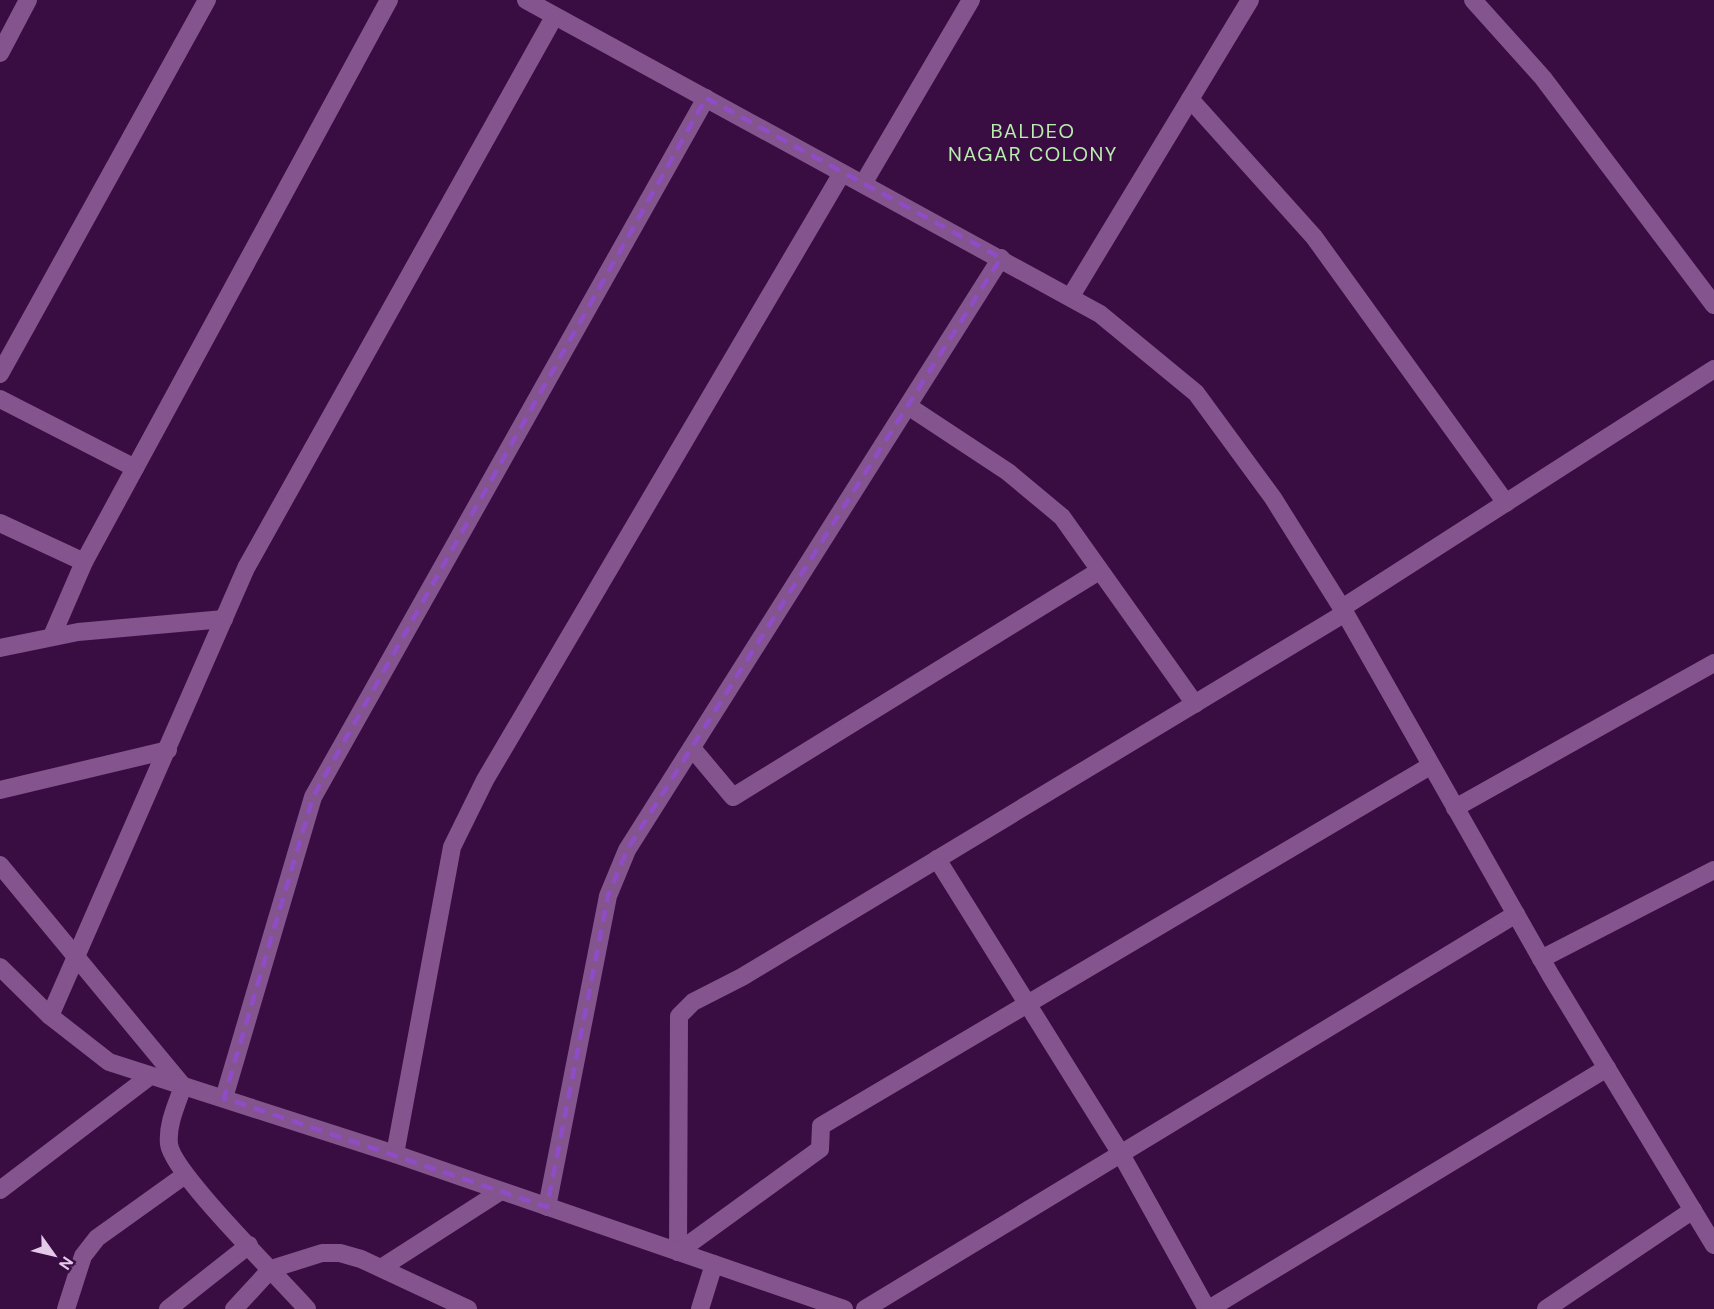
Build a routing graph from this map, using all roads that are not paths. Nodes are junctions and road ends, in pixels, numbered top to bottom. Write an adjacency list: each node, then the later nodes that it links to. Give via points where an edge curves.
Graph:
1 (28, 0): 9 (street)
2 (207, 0): 18 (street)
3 (389, 0): 21 (street)
4 (526, 0): 8 (street)
5 (971, 0): 13 (street)
6 (1250, 0): 11 (street)
7 (1473, 0): 16 (street, via 1543,78)
8 (554, 17): 10 (street); 27 (street, via 246,568)
9 (0, 52)
10 (706, 98): 12 (street); 49 (street, via 313,796)
11 (1190, 99): 15 (street); 22 (street, via 1314,237)
12 (842, 173): 13 (street); 50 (street, via 485,780 452,847)
13 (863, 184): 14 (street)
14 (1001, 258): 15 (street); 20 (street)
15 (1071, 297): 26 (street, via 1100,314 1196,393 1273,498)
16 (1714, 304)
17 (1714, 369): 22 (street)
18 (0, 374)
19 (0, 399): 21 (street)
20 (908, 406): 25 (street, via 1008,472 1062,517); 32 (street)
21 (135, 468): 24 (street)
22 (1506, 503): 26 (street)
23 (0, 523): 24 (street)
24 (84, 562): 28 (street)
25 (1099, 571): 31 (street); 32 (street, via 733,797)
26 (1344, 611): 31 (street); 34 (street)
27 (224, 619): 28 (street); 33 (street)
28 (52, 636): 29 (street)
29 (0, 648)
30 (1714, 663): 36 (street)
31 (1195, 704): 37 (street)
32 (692, 748): 55 (street, via 627,850 608,896)
33 (168, 750): 35 (street); 41 (street)
34 (1430, 766): 36 (street); 44 (street)
35 (0, 790)
36 (1455, 808): 40 (street)
37 (937, 859): 44 (street); 59 (street, via 742,977 693,1002 679,1016)
38 (0, 865): 41 (street)
39 (1714, 870): 42 (street)
40 (1516, 914): 42 (street); 51 (street)
41 (77, 957): 45 (street); 48 (street)
42 (1541, 959): 46 (street)
43 (0, 967): 45 (street)
44 (1029, 1003): 51 (street); 59 (street, via 821,1126 820,1149)
45 (50, 1016): 47 (street, via 109,1062)
46 (1607, 1068): 56 (street); 71 (street)
47 (150, 1076): 48 (street); 53 (street)
48 (183, 1086): 49 (street); 52 (street, via 169,1146)
49 (224, 1098): 50 (street)
50 (395, 1154): 54 (street)
51 (1121, 1154): 70 (street); 71 (street)
52 (185, 1175): 57 (street); 63 (street, via 97,1238 83,1256)
53 (0, 1190)
54 (501, 1191): 55 (street); 61 (street)
55 (547, 1207): 59 (street)
56 (1693, 1210): 58 (street); 72 (street)
57 (249, 1245): 62 (street); 64 (street)
58 (1714, 1245)
59 (678, 1252): 60 (street)
60 (714, 1264): 68 (street); 69 (street)
61 (381, 1268): 62 (street, via 340,1253 322,1253); 67 (street)
62 (271, 1269): 65 (street); 66 (street)
63 (66, 1309)
64 (168, 1309)
65 (234, 1309)
66 (307, 1309)
67 (468, 1309)
68 (700, 1309)
69 (844, 1309)
70 (866, 1309)
71 (1208, 1309)
72 (1546, 1309)

